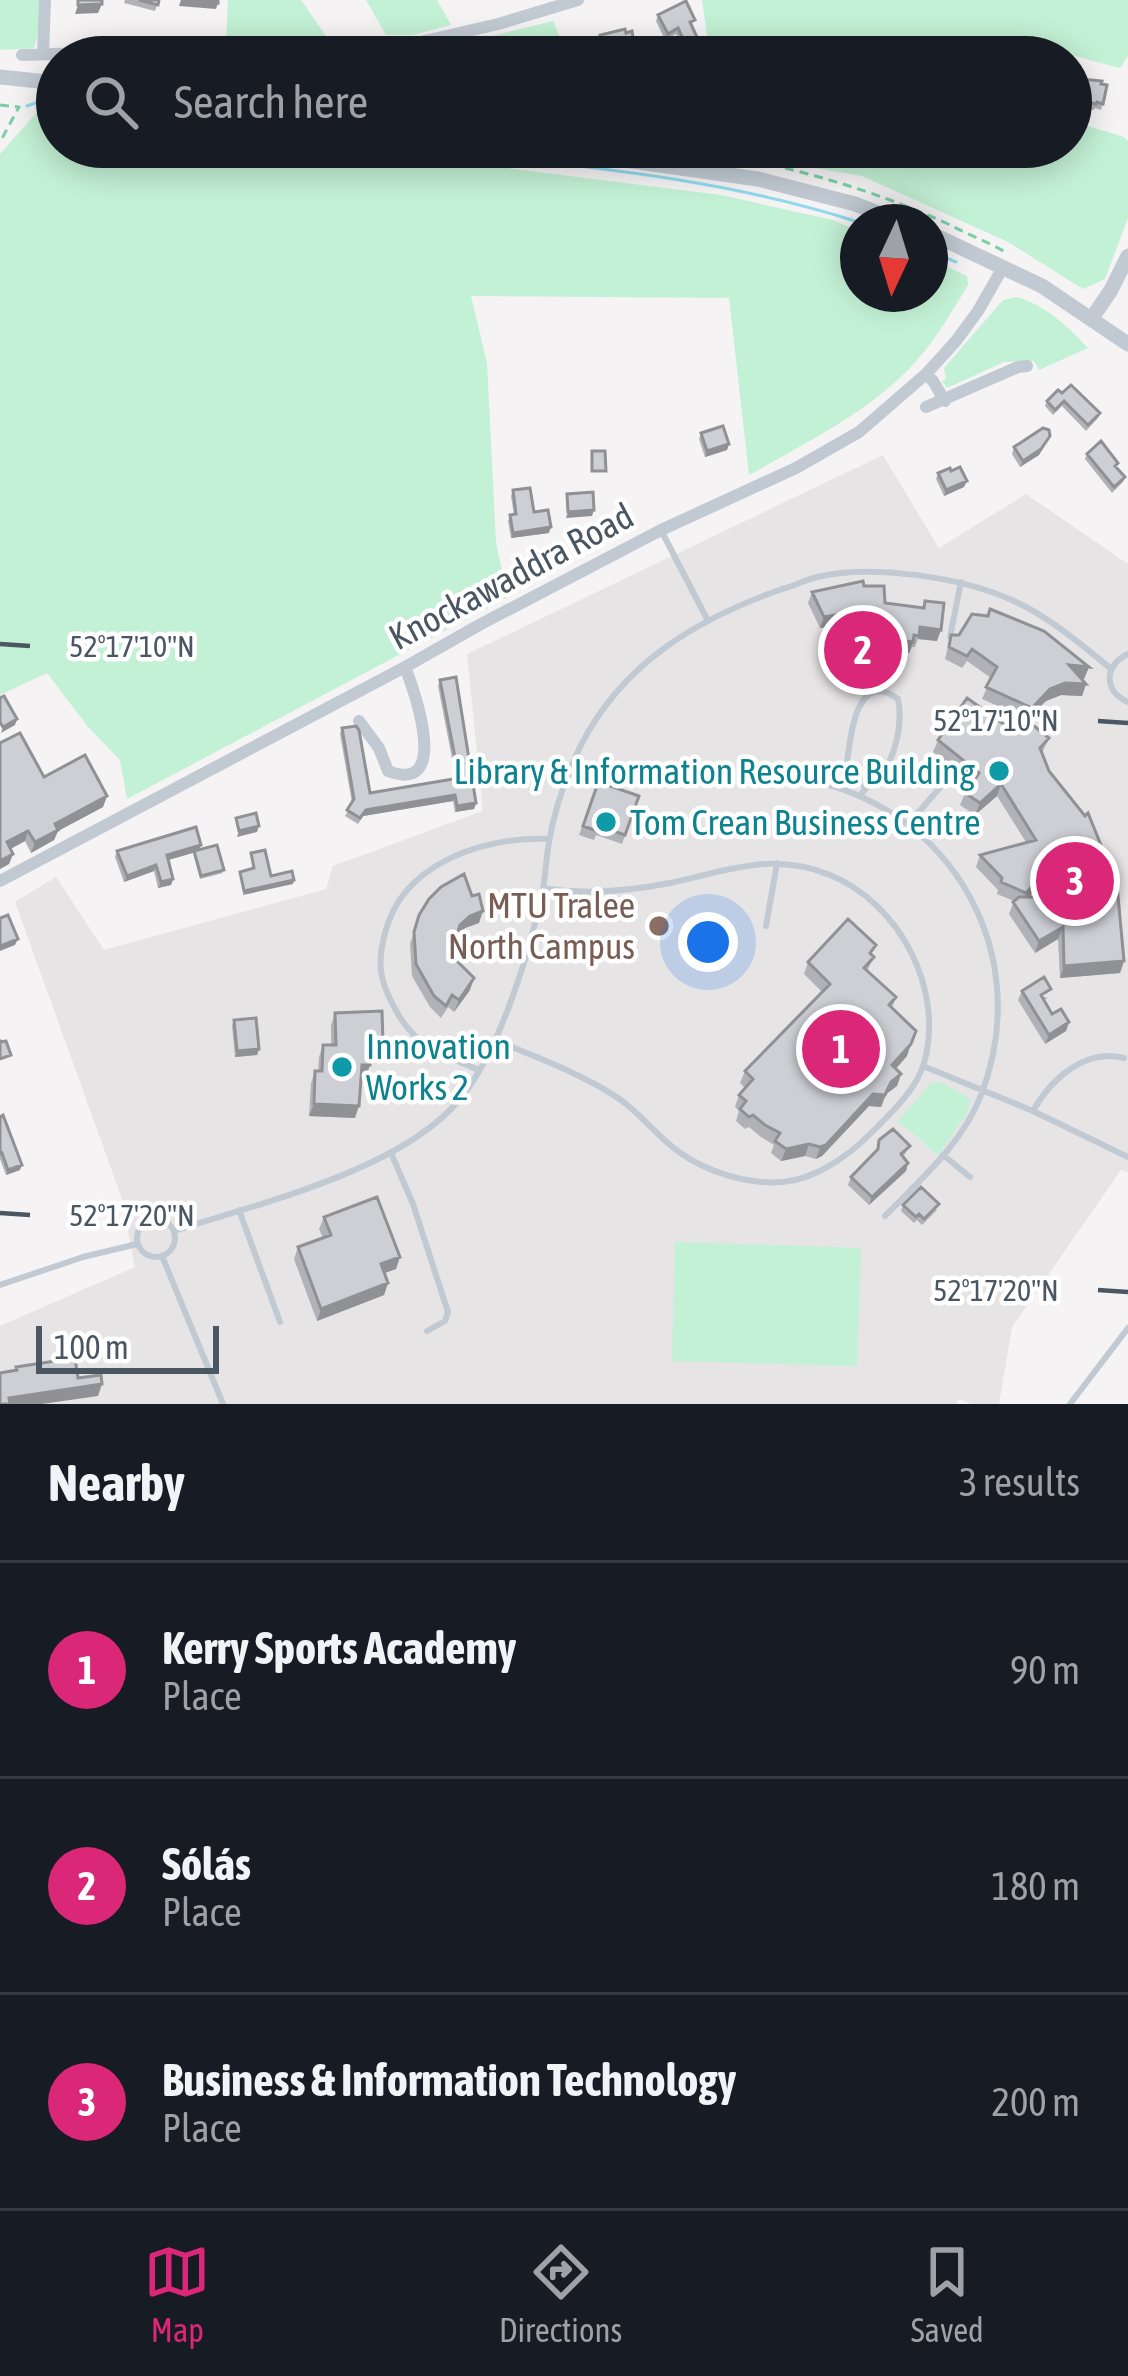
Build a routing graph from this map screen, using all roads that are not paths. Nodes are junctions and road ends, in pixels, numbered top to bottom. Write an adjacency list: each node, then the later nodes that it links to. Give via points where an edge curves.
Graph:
1 (45, 0): 3 (street)
2 (578, 0): 4 (street)
3 (44, 36)
4 (446, 36)
5 (36, 54): 6 (street)
6 (22, 55)
7 (0, 77): 8 (street)
8 (36, 80)
9 (681, 168): 10 (street)
10 (855, 204)
11 (948, 242): 13 (street)
12 (1128, 256): 14 (street)
13 (1002, 269): 14 (street); 17 (street, Knockawaddra Road)
14 (1092, 318): 15 (street)
15 (1128, 344)
16 (1027, 366): 18 (street)
17 (926, 374): 18 (street); 20 (street, Knockawaddra Road, via 843,441)
18 (945, 401): 19 (street)
19 (926, 407)
20 (661, 530): 22 (lane); 25 (street, Knockawaddra Road)
21 (962, 582): 22 (lane, via 818,577); 23 (lane); 26 (lane, via 1048,620)
22 (707, 619): 34 (lane, via 664,646 603,710 581,745)
23 (950, 637)
24 (1128, 654): 26 (lane)
25 (405, 667): 28 (street, via 417,700 422,767 404,776 388,771); 36 (street, Knockawaddra Road)
26 (1111, 668): 27 (lane, via 1110,686)
27 (1128, 702)
28 (359, 721)
29 (808, 780): 32 (lane)
30 (943, 784): 33 (lane)
31 (865, 788): 31 (lane, via 847,763 851,729 862,702 885,692 898,699 900,722 884,771); 32 (lane)
32 (860, 796): 33 (lane)
33 (909, 823): 43 (lane, via 974,902 995,959 1000,1016)
34 (549, 839): 37 (lane); 42 (lane, via 463,853 428,870 392,910 379,959 401,1020 418,1039)
35 (777, 862): 37 (lane, via 664,884); 38 (lane); 41 (lane, via 844,882 894,925 925,995)
36 (0, 881)
37 (543, 888): 39 (lane)
38 (766, 926)
39 (494, 1040): 41 (lane, via 618,1098 713,1172 784,1182 818,1172 865,1139); 42 (lane)
40 (1124, 1058): 44 (lane, via 1102,1055 1072,1068)
41 (923, 1066): 43 (lane)
42 (479, 1070): 45 (lane, via 460,1099)
43 (983, 1089): 44 (lane); 46 (lane)
44 (1033, 1111): 47 (lane)
45 (392, 1153): 49 (lane); 57 (lane, via 448,1312)
46 (943, 1155): 48 (lane); 50 (lane)
47 (1128, 1157)
48 (970, 1177)
49 (239, 1210): 51 (lane); 55 (lane)
50 (885, 1216)
51 (174, 1231): 52 (lane, via 149,1220); 53 (lane)
52 (137, 1244): 53 (lane); 54 (lane)
53 (162, 1256): 58 (lane)
54 (0, 1285)
55 (280, 1322)
56 (1128, 1328): 59 (lane)
57 (427, 1331)
58 (223, 1404)
59 (1070, 1404)

